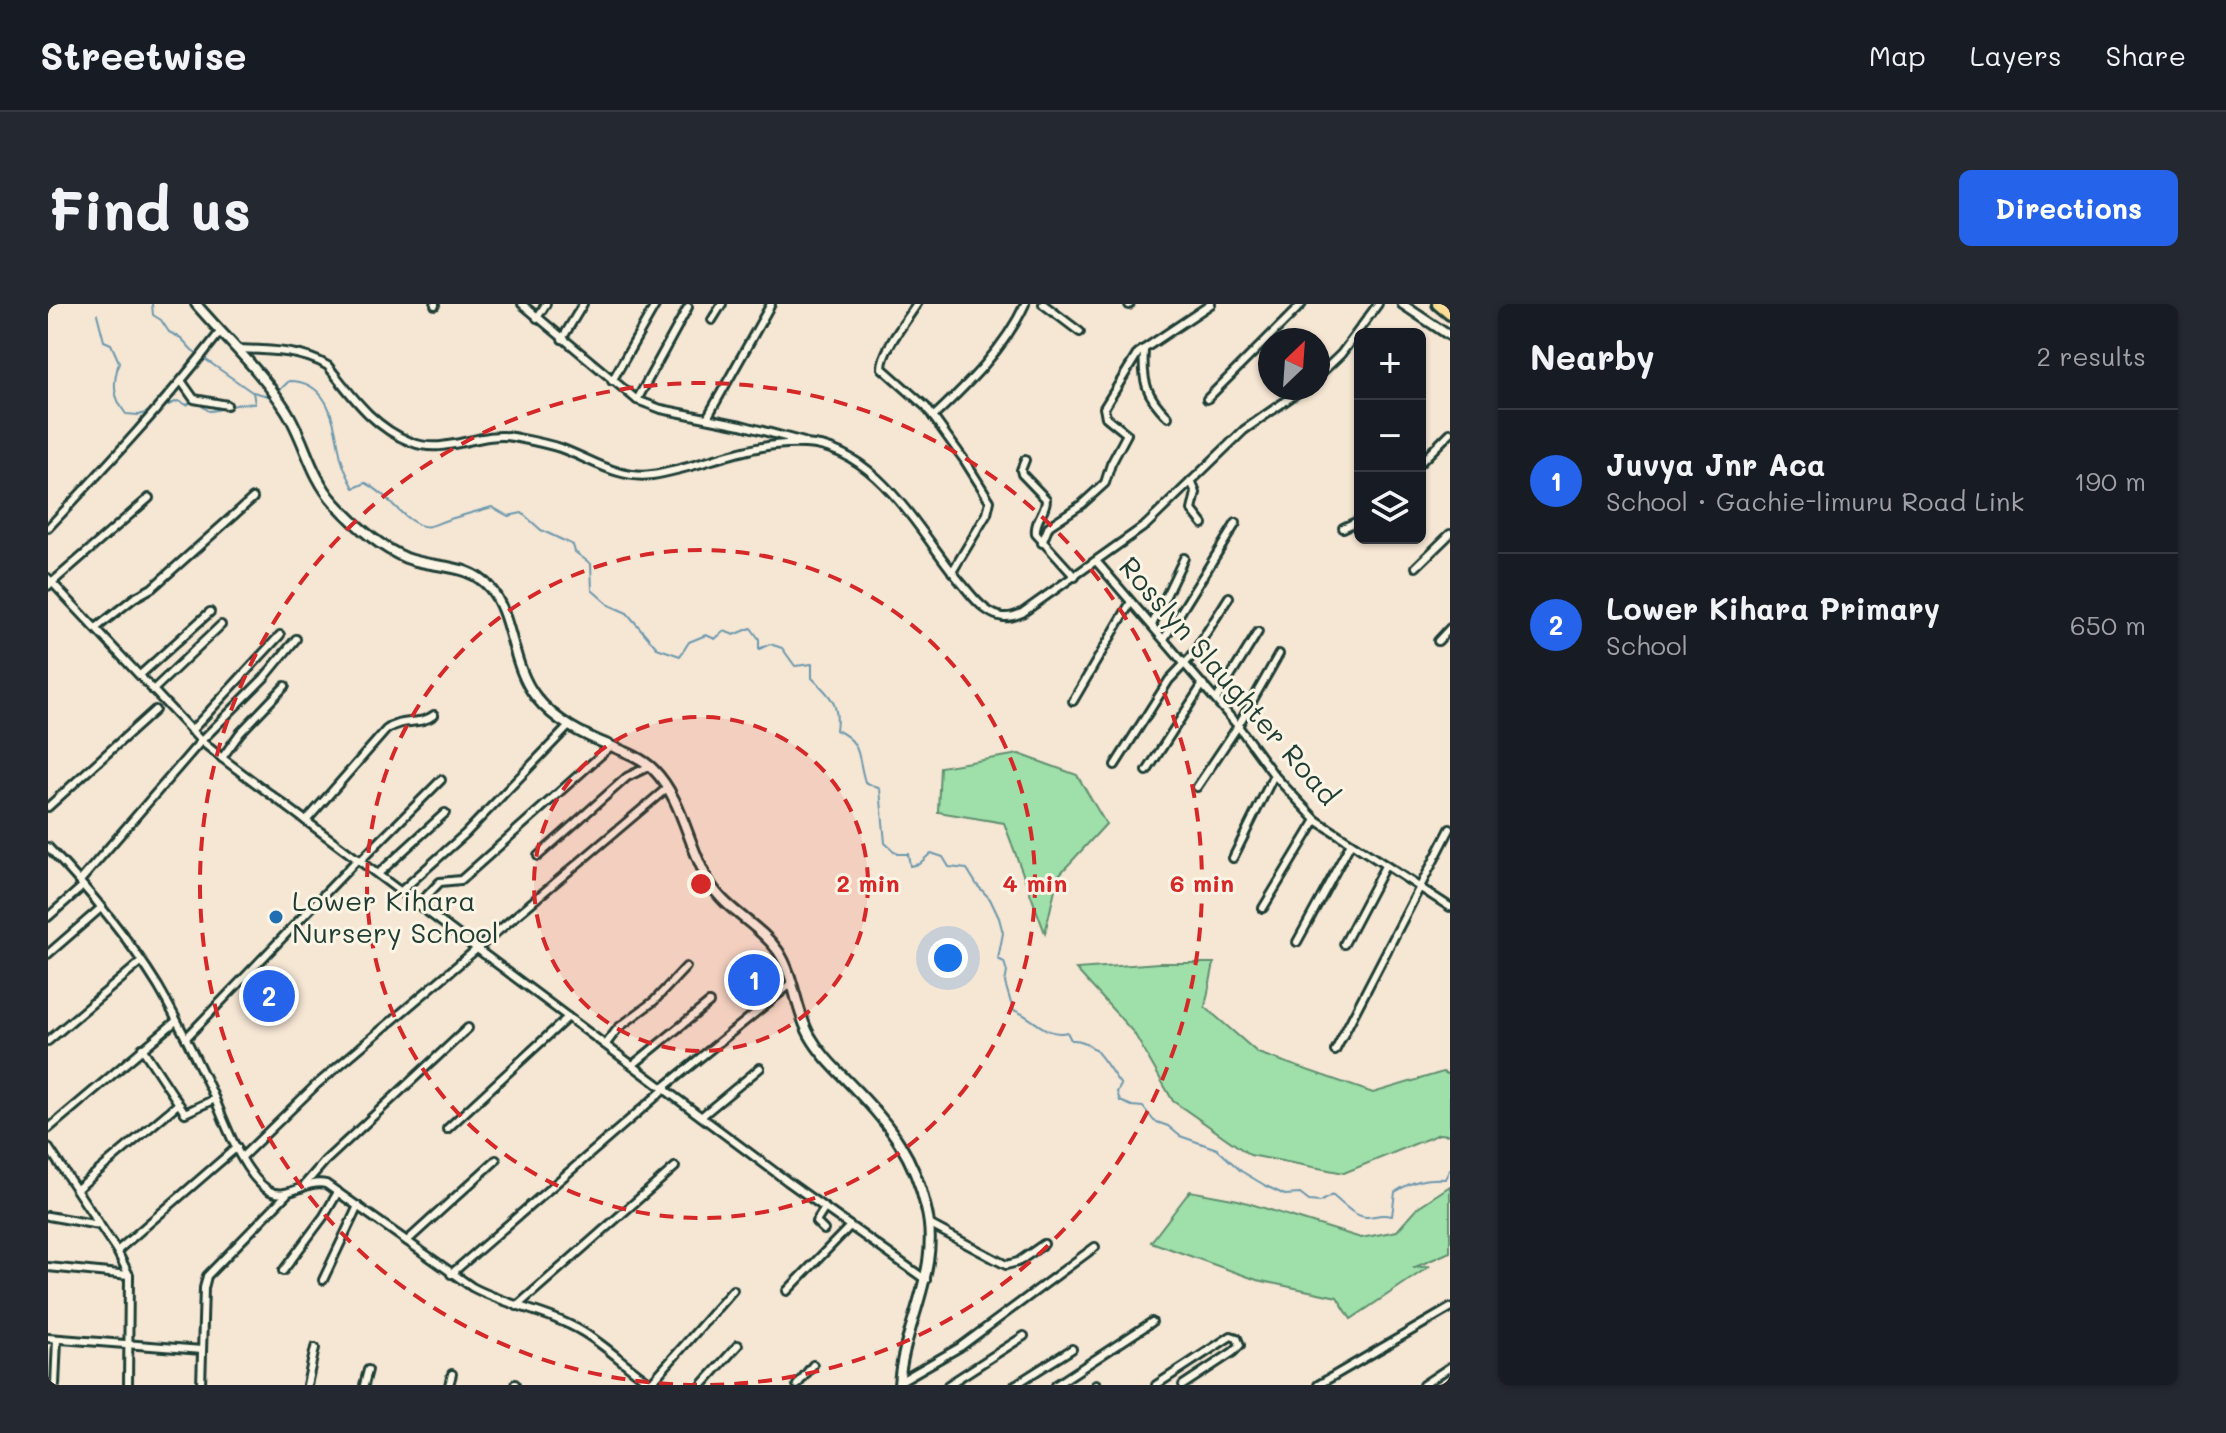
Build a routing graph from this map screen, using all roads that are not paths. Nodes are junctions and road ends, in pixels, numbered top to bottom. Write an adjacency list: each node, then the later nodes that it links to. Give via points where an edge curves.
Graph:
1 (522, 304): 18 (street)
2 (546, 304): 18 (street)
3 (583, 304): 23 (street)
4 (656, 304): 27 (street)
5 (722, 304): 19 (street)
6 (771, 304): 35 (street)
7 (917, 304): 33 (street, via 882,363)
8 (1025, 304): 33 (street, via 1004,340)
9 (1043, 304): 21 (street)
10 (1211, 304): 25 (street)
11 (1302, 304): 29 (street)
12 (1378, 304): 26 (street)
13 (1402, 304): 22 (street)
14 (1438, 304): 17 (highway)
15 (195, 305): 20 (main road)
16 (688, 307): 30 (street)
17 (1450, 314)
18 (537, 318): 23 (street)
19 (712, 320)
20 (220, 332): 24 (main road); 28 (street)
21 (1080, 332)
22 (1450, 336)
23 (562, 339): 27 (street)
24 (238, 349): 37 (street, via 321,361 375,422 412,443 432,447 508,436 558,447 634,476 742,450); 78 (main road, via 298,431 320,485 359,526 409,559 458,567 490,588 523,676 535,696)
25 (1144, 349): 34 (street, via 1150,398); 49 (street, via 1104,408 1106,417 1127,434 1108,479 1049,526)
26 (1330, 365)
27 (612, 381): 30 (street)
28 (182, 382): 32 (street, via 194,399); 46 (street)
29 (1207, 399)
30 (637, 400): 35 (street)
31 (1287, 400): 40 (street, via 1244,430)
32 (227, 405)
33 (933, 417): 53 (street, via 990,501)
34 (1168, 417)
35 (707, 418): 37 (street)
36 (1450, 433): 38 (street)
37 (807, 444): 53 (street, via 846,455 866,469 892,492)
38 (1426, 457)
39 (1025, 460): 49 (street, via 1022,474 1046,499 1035,528)
40 (1191, 481): 45 (street, via 1196,493 1192,510); 51 (street, via 1146,525)
41 (149, 498): 55 (street)
42 (253, 498): 61 (street, via 152,588)
43 (1236, 523): 66 (street)
44 (1354, 523): 47 (street)
45 (1203, 524)
46 (48, 528)
47 (1343, 528)
48 (1450, 534): 52 (street)
49 (1042, 543): 54 (street)
50 (1184, 558): 60 (street)
51 (1096, 561): 54 (street); 57 (street, Rosslyn Slaughter Road)
52 (1416, 567)
53 (952, 572): 54 (street, via 984,608 1004,617 1022,613)
54 (1075, 577)
55 (49, 582): 61 (street)
56 (1229, 597): 69 (street)
57 (1131, 602): 60 (street, Rosslyn Slaughter Road); 75 (street)
58 (210, 612): 70 (street)
59 (221, 625): 73 (street)
60 (1152, 625): 66 (street, Rosslyn Slaughter Road)
61 (96, 628): 70 (street)
62 (1450, 628): 67 (street)
63 (1258, 632): 74 (street)
64 (280, 635): 80 (street)
65 (296, 639): 81 (street)
66 (1164, 639): 69 (street, Rosslyn Slaughter Road)
67 (1438, 641)
68 (1279, 654): 79 (street)
69 (1184, 662): 71 (street, Rosslyn Slaughter Road); 84 (street)
70 (140, 675): 73 (street)
71 (1203, 684): 74 (street, Rosslyn Slaughter Road); 86 (street)
72 (285, 686): 83 (street)
73 (153, 690): 80 (street)
74 (1216, 700): 79 (street, Rosslyn Slaughter Road)
75 (1073, 701)
76 (155, 710): 91 (street)
77 (434, 715): 94 (street, via 386,730)
78 (569, 726): 82 (main road); 105 (street, via 465,834)
79 (1238, 726): 87 (street, Rosslyn Slaughter Road); 89 (street)
80 (191, 731): 81 (street)
81 (201, 741): 83 (street); 103 (street)
82 (611, 746): 85 (main road); 106 (street, via 471,872 461,880 440,882)
83 (222, 758): 94 (street)
84 (1115, 765)
85 (650, 766): 90 (main road); 98 (street, via 627,777)
86 (1147, 771)
87 (1274, 775): 93 (street, Rosslyn Slaughter Road); 99 (street)
88 (441, 780): 100 (street)
89 (1197, 787)
90 (667, 788): 113 (street); 117 (main road, via 709,881 778,952)
91 (48, 807)
92 (445, 813): 102 (street)
93 (1316, 820): 96 (street, Rosslyn Slaughter Road); 109 (street)
94 (306, 821): 100 (street)
95 (1450, 829): 104 (street)
96 (1351, 843): 101 (street, Rosslyn Slaughter Road); 111 (street)
97 (48, 847): 103 (street)
98 (538, 856)
99 (1233, 858)
100 (359, 860): 102 (street); 122 (street)
101 (1385, 866): 104 (street, Rosslyn Slaughter Road); 112 (street)
102 (378, 874): 105 (street)
103 (81, 883): 107 (street); 110 (street)
104 (1419, 888): 108 (street, Rosslyn Slaughter Road); 126 (street)
105 (400, 892): 106 (street)
106 (418, 905): 113 (street)
107 (102, 907): 114 (street); 115 (street)
108 (1450, 907)
109 (1263, 908)
110 (48, 917)
111 (1297, 942)
112 (1344, 944)
113 (475, 949): 119 (street); 137 (street, via 316,1085)
114 (48, 954)
115 (141, 962): 120 (street); 123 (street)
116 (686, 967): 124 (street)
117 (791, 984): 129 (street); 147 (main road, via 808,1034 905,1149)
118 (709, 1003): 127 (street)
119 (568, 1017): 124 (street); 134 (street)
120 (176, 1021): 122 (street); 125 (street)
121 (468, 1028): 140 (street)
122 (186, 1038): 130 (street)
123 (48, 1041)
124 (606, 1044): 127 (street)
125 (142, 1048): 131 (street); 133 (street)
126 (1335, 1051)
127 (634, 1064): 129 (street)
128 (760, 1068): 132 (street)
129 (665, 1088): 132 (street); 157 (street)
130 (215, 1099): 131 (street, via 188,1113); 136 (street)
131 (178, 1104): 141 (street)
132 (702, 1116): 145 (street)
133 (48, 1129)
134 (447, 1129)
135 (48, 1147): 141 (street)
136 (237, 1147): 137 (street); 154 (street)
137 (242, 1157): 143 (street, via 266,1189)
138 (496, 1160): 151 (street)
139 (675, 1167): 163 (street)
140 (305, 1184): 142 (street, via 326,1184); 143 (street)
141 (77, 1189): 148 (street)
142 (338, 1192): 144 (street); 156 (street)
143 (287, 1193): 173 (street, via 207,1276)
144 (358, 1206): 151 (street); 159 (street)
145 (825, 1208): 149 (street); 150 (street, via 816,1222)
146 (48, 1216): 148 (street)
147 (929, 1224): 152 (street, via 1006,1265); 160 (main road)
148 (99, 1225): 154 (street)
149 (850, 1226): 160 (street); 162 (street)
150 (824, 1230)
151 (407, 1241): 157 (street)
152 (1044, 1244)
153 (1095, 1247): 178 (street, via 960,1347)
154 (117, 1251): 158 (street)
155 (48, 1267): 158 (street)
156 (283, 1271)
157 (451, 1274): 163 (street)
158 (129, 1275): 169 (street)
159 (323, 1280)
160 (926, 1280): 178 (main road)
161 (733, 1290): 179 (street)
162 (787, 1291)
163 (517, 1306): 179 (street, via 584,1332)
164 (1450, 1308): 193 (street)
165 (1152, 1322): 190 (street)
166 (1024, 1336): 188 (street)
167 (48, 1338): 168 (street)
168 (57, 1339): 169 (street); 180 (street)
169 (129, 1344): 173 (street); 181 (street)
170 (738, 1345): 186 (street)
171 (315, 1348): 183 (street)
172 (1072, 1349): 189 (street)
173 (202, 1350): 182 (street)
174 (813, 1365): 187 (street)
175 (1450, 1367): 194 (street)
176 (368, 1370): 184 (street)
177 (452, 1374): 185 (street)
178 (899, 1383)
179 (652, 1384)
180 (55, 1385)
181 (128, 1385)
182 (201, 1385)
183 (307, 1385)
184 (364, 1385)
185 (449, 1385)
186 (702, 1385)
187 (797, 1385)
188 (948, 1385)
189 (1015, 1385)
190 (1056, 1385)
191 (1156, 1385): 192 (street, via 1231,1336 1237,1338 1240,1345 1233,1352)
192 (1183, 1385)
193 (1318, 1385)
194 (1423, 1385)

